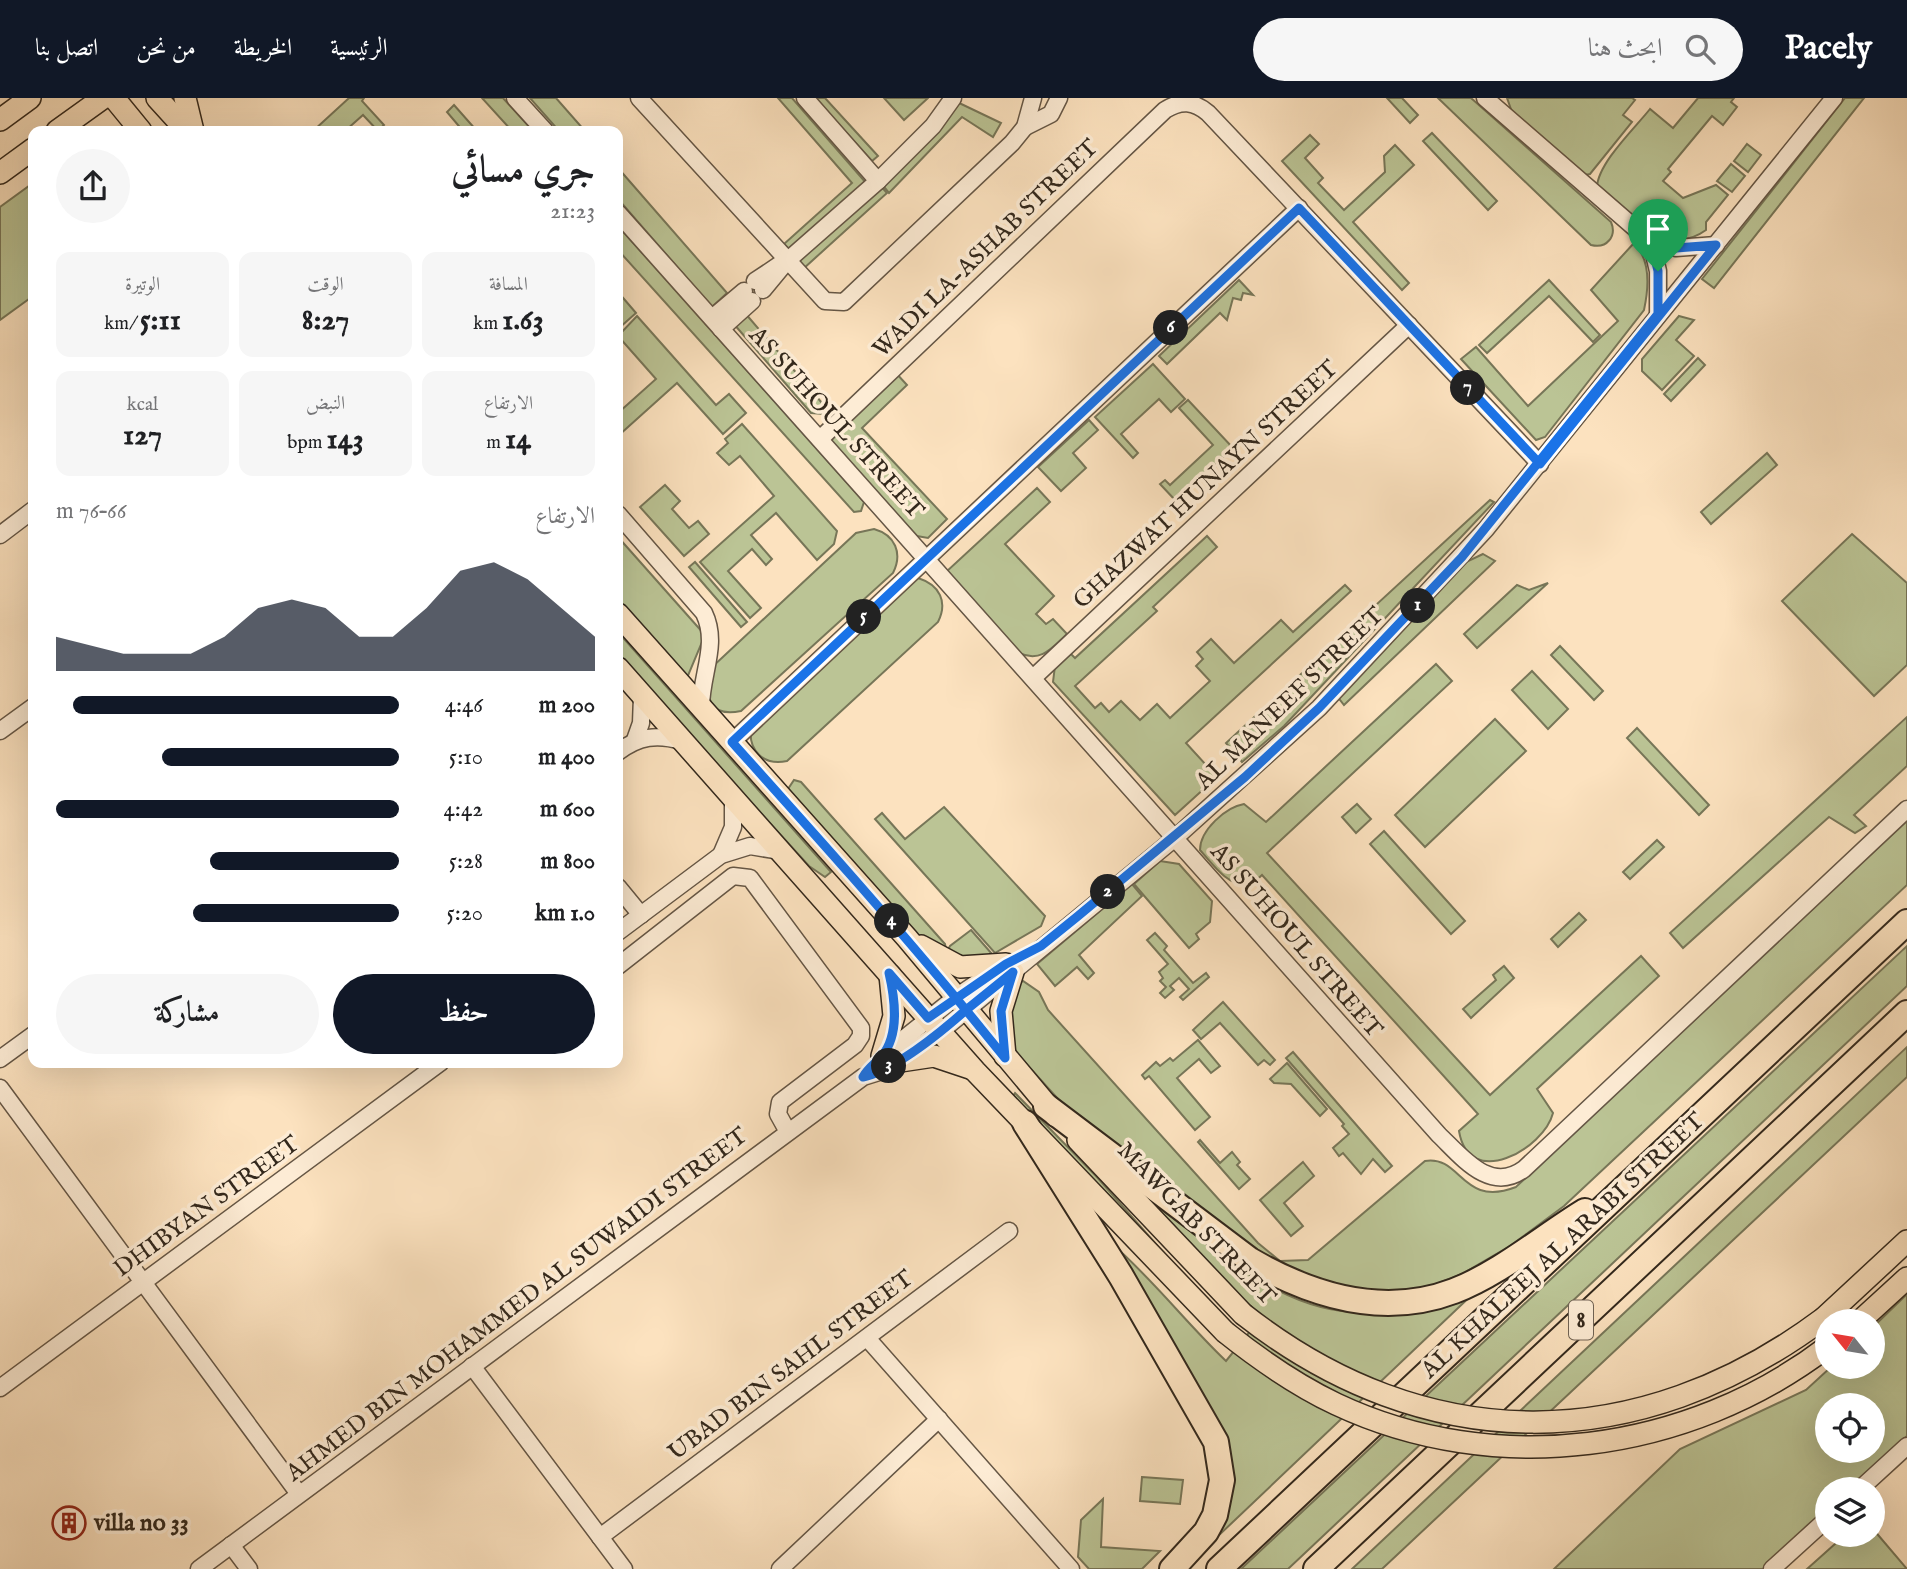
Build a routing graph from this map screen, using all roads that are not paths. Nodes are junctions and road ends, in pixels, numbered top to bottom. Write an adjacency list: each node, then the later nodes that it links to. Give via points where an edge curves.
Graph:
1 (103, 98): 15 (main road)
2 (114, 98): 16 (main road)
3 (158, 98): 17 (main road)
4 (185, 98): 18 (main road)
5 (515, 98): 19 (street)
6 (639, 98): 28 (street)
7 (804, 98): 23 (street)
8 (953, 98): 23 (street, via 933,126)
9 (1033, 98): 20 (street)
10 (1059, 98): 20 (street, via 1051,114)
11 (1833, 98): 27 (street, AL MANEEF STREET)
12 (1490, 100): 26 (street)
13 (24, 101): 14 (main road)
14 (0, 120)
15 (64, 126)
16 (137, 126)
17 (183, 126)
18 (192, 126)
19 (540, 126)
20 (1025, 127): 28 (street, via 844,302 825,301)
21 (28, 153): 22 (main road)
22 (0, 173)
23 (878, 181): 28 (street)
24 (1299, 208): 31 (street, WADI LA-ASHAB STREET); 32 (street, WADI LA-ASHAB STREET, via 1208,113 1192,103 1173,105); 37 (street)
25 (623, 219): 30 (street, AS SUHOUL STREET)
26 (1651, 242): 27 (street, via 1676,248); 29 (street, via 1658,271)
27 (1716, 245): 29 (street, AL MANEEF STREET)
28 (787, 261): 30 (street)
29 (1658, 314): 33 (street, AL MANEEF STREET)
30 (717, 324): 32 (street, AS SUHOUL STREET)
31 (1409, 325): 33 (street, WADI LA-ASHAB STREET); 40 (street, GHAZWAT HUNAYN STREET)
32 (820, 439): 37 (street, AS SUHOUL STREET)
33 (1540, 464): 51 (street, AL MANEEF STREET, via 1445,576 1319,708)
34 (28, 514): 36 (street)
35 (623, 520): 42 (street, via 709,623 712,647 702,680)
36 (0, 535)
37 (927, 558): 40 (street, AS SUHOUL STREET); 47 (street)
38 (623, 620): 42 (main road, MAWGAB STREET)
39 (623, 674): 41 (main road)
40 (1033, 678): 51 (street, AS SUHOUL STREET)
41 (642, 696): 45 (street); 46 (main road)
42 (701, 707): 47 (main road, MAWGAB STREET)
43 (28, 711): 44 (street)
44 (0, 731)
45 (635, 740): 46 (street, via 664,737); 48 (street)
46 (682, 741): 49 (main road)
47 (732, 742): 58 (main road, MAWGAB STREET)
48 (623, 748)
49 (733, 797): 52 (main road); 53 (street, via 733,827)
50 (1907, 809): 51 (street, AS SUHOUL STREET, via 1524,1168 1502,1177 1475,1170 1438,1135)
51 (1175, 838): 61 (street, AL MANEEF STREET)
52 (781, 851): 53 (street, via 750,846); 62 (main road)
53 (721, 855): 55 (street)
54 (623, 895): 55 (street)
55 (637, 917): 57 (street); 59 (street)
56 (1907, 922): 78 (highway, AL KHALEEJ AL ARABI STREET)
57 (623, 928)
58 (907, 938): 61 (main road, via 960,967); 63 (main road, MAWGAB STREET)
59 (649, 941): 60 (street); 77 (street, via 733,876 744,875 754,882 860,1024 861,1037 855,1045 780,1102 778,1114)
60 (623, 962)
61 (1010, 968): 63 (street, AL MANEEF STREET); 68 (main road, via 1001,1011)
62 (889, 973): 66 (main road); 70 (main road, via 894,1016)
63 (961, 1004): 66 (street, AL MANEEF STREET); 68 (main road, MAWGAB STREET)
64 (1907, 1013): 73 (highway, 8)
65 (1907, 1024): 73 (highway)
66 (934, 1025): 70 (street, AHMED BIN MOHAMMED AL SUWAIDI STREET); 72 (main road)
67 (28, 1039): 69 (street)
68 (1005, 1058): 75 (main road, MAWGAB STREET)
69 (0, 1059)
70 (888, 1059): 72 (main road, via 934,1056); 77 (street, AHMED BIN MOHAMMED AL SUWAIDI STREET)
71 (433, 1068): 82 (street, DHIBYAN STREET)
72 (975, 1071): 76 (main road)
73 (1845, 1072): 102 (highway, 8)
74 (0, 1088): 82 (street)
75 (1046, 1106): 78 (highway, via 1250,1259 1282,1278 1346,1300 1383,1304 1453,1291 1487,1275); 80 (main road, MAWGAB STREET, bridge, via 1243,1314 1311,1362 1388,1397 1469,1417 1525,1422 1595,1418 1677,1399 1754,1366 1824,1318)
76 (1025, 1123): 85 (main road, bridge, via 1225,1332 1298,1384 1338,1405 1422,1434 1511,1447 1600,1443 1687,1423 1769,1386); 100 (highway, via 1121,1276 1216,1442 1222,1480 1215,1515 1206,1532)
77 (789, 1132): 86 (street, AHMED BIN MOHAMMED AL SUWAIDI STREET)
78 (1628, 1185): 101 (highway, AL KHALEEJ AL ARABI STREET)
79 (1009, 1231): 84 (street, UBAD BIN SAHL STREET)
80 (1907, 1241)
81 (1907, 1278): 83 (main road)
82 (143, 1282): 87 (street, DHIBYAN STREET); 91 (street)
83 (1873, 1309)
84 (867, 1338): 88 (street); 93 (street, UBAD BIN SAHL STREET)
85 (1815, 1356)
86 (472, 1366): 91 (street, AHMED BIN MOHAMMED AL SUWAIDI STREET); 93 (street)
87 (0, 1388)
88 (939, 1419): 98 (street); 99 (street)
89 (1907, 1446): 90 (street)
90 (1873, 1477)
91 (299, 1494): 94 (street, AHMED BIN MOHAMMED AL SUWAIDI STREET)
92 (1815, 1530): 103 (street)
93 (600, 1537): 97 (street)
94 (231, 1545): 95 (street, AHMED BIN MOHAMMED AL SUWAIDI STREET); 96 (street)
95 (199, 1569)
96 (249, 1569)
97 (624, 1569)
98 (780, 1569)
99 (1071, 1569)
100 (1172, 1569)
101 (1219, 1569)
102 (1316, 1569)
103 (1772, 1569)

